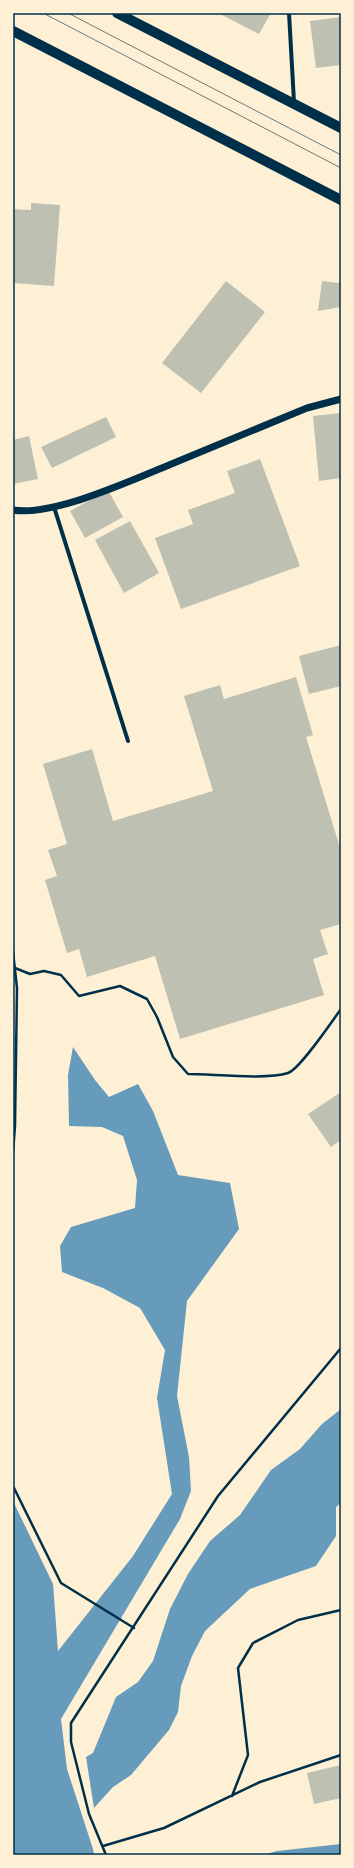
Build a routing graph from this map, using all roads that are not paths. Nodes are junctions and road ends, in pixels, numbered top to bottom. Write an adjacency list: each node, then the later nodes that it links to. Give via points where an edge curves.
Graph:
1 (117, 13): 4 (main road)
2 (289, 13): 4 (street)
3 (13, 31): 6 (main road)
4 (294, 104): 5 (main road)
5 (341, 128)
6 (341, 200)
7 (341, 399): 8 (street, via 307,408 108,490)
8 (54, 507): 9 (street); 10 (street)
9 (13, 510)
10 (128, 741)

